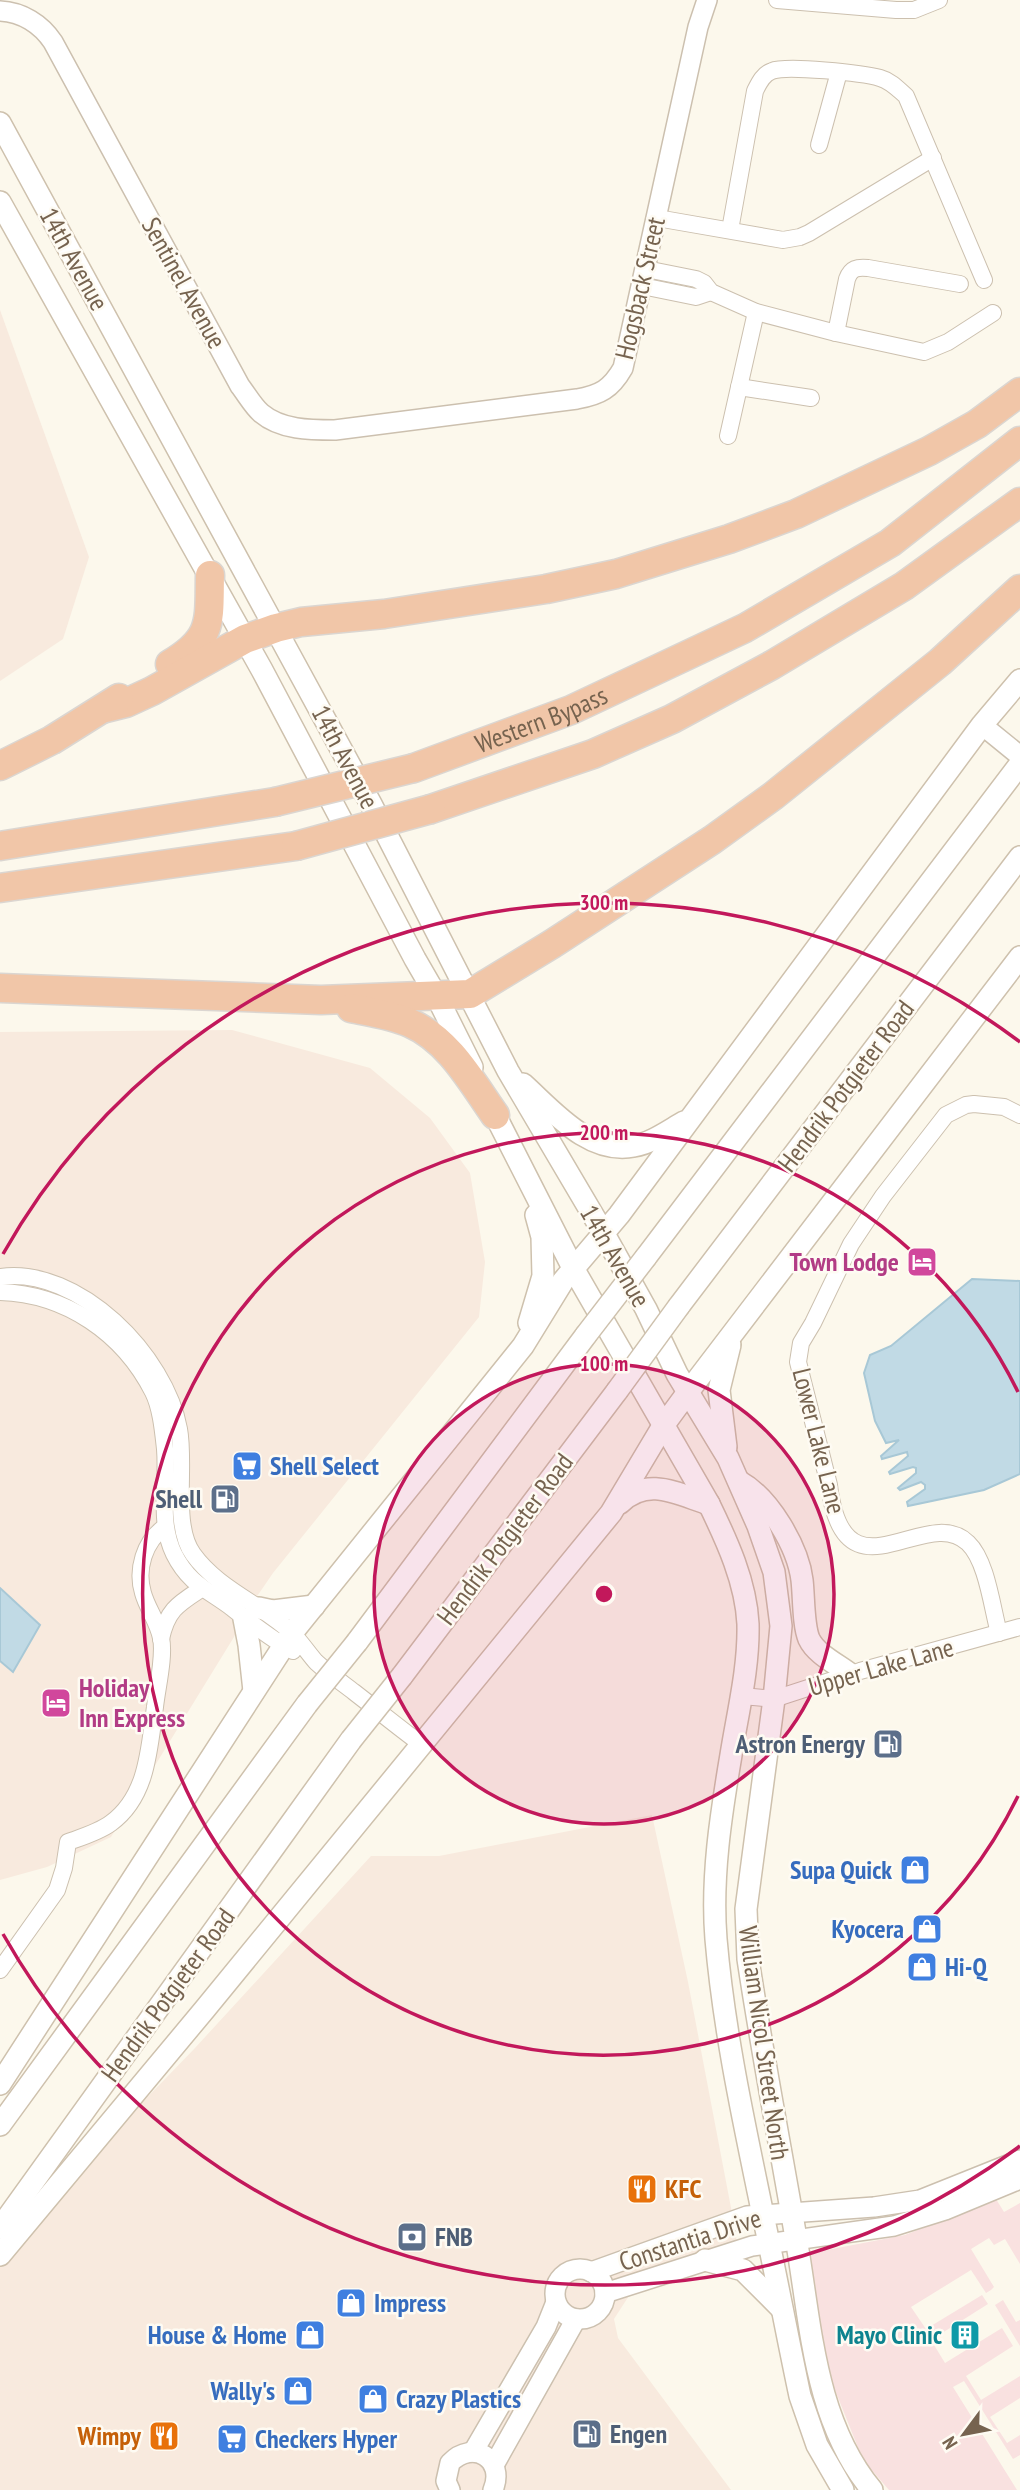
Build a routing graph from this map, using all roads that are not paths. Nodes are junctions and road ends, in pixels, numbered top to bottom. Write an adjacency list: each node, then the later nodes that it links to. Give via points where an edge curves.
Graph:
1 (707, 0): 10 (street, Hogsback Street)
2 (777, 0): 3 (street, via 896,10 914,10)
3 (939, 0)
4 (6, 16): 21 (street, Sentinel Avenue, via 38,24 52,42 240,386 259,411 273,421 305,430)
5 (839, 72): 7 (street); 8 (street, via 879,78 899,89); 11 (street, via 781,69 765,75 755,92)
6 (0, 123): 27 (main road, 14th Avenue)
7 (819, 145)
8 (933, 158): 11 (street, via 800,237 783,240); 13 (street)
9 (0, 202): 25 (main road, 14th Avenue)
10 (657, 218): 11 (street); 12 (street, Hogsback Street)
11 (730, 230)
12 (644, 278): 15 (street, via 696,297 711,292); 21 (street, Hogsback Street, via 623,369 604,392)
13 (984, 280)
14 (960, 284): 17 (street, via 854,268 849,271)
15 (755, 312): 17 (street); 18 (street)
16 (993, 313): 17 (street, via 924,352)
17 (836, 334)
18 (739, 387): 20 (street); 22 (street)
19 (1020, 392): 27 (highway, via 929,452 729,539 616,574 546,589)
20 (811, 398)
21 (423, 419)
22 (728, 436)
23 (1020, 441): 35 (highway, Western Bypass, bridge, via 890,543 745,628 571,710 414,768 275,802)
24 (1020, 502): 37 (highway, Western Bypass, bridge, via 904,586 772,665 672,719 593,754 431,809 296,846)
25 (210, 575): 28 (main road, 14th Avenue); 30 (highway, via 209,618 202,638)
26 (1020, 589): 40 (highway, via 940,662 773,796)
27 (276, 628): 28 (highway); 40 (main road, 14th Avenue)
28 (245, 639): 30 (highway, via 152,691); 41 (main road, 14th Avenue)
29 (1020, 680): 31 (main road)
30 (106, 708): 34 (highway)
31 (982, 725): 32 (street); 46 (main road)
32 (1020, 756)
33 (1020, 764): 76 (main road, bridge, via 307,1704)
34 (0, 766)
35 (0, 846)
36 (1020, 857): 81 (main road, Hendrik Potgieter Road, bridge, via 351,1740)
37 (0, 888)
38 (1020, 957): 52 (main road)
39 (0, 988): 42 (highway)
40 (470, 994): 41 (highway); 43 (main road, 14th Avenue)
41 (437, 997): 42 (highway); 44 (main road, 14th Avenue)
42 (321, 1000): 44 (highway, via 408,1022 429,1033 466,1073)
43 (508, 1072): 46 (main road, via 581,1135 607,1146 649,1142); 48 (main road, 14th Avenue)
44 (495, 1115): 47 (main road, 14th Avenue)
45 (1020, 1115): 66 (street, Lower Lake Lane, via 1004,1107 974,1104 946,1115 851,1244 800,1343 798,1362 832,1505 845,1532 866,1546 882,1547 946,1533 967,1541 981,1565)
46 (693, 1117): 48 (main road)
47 (525, 1175): 49 (main road, 14th Avenue); 53 (main road, via 544,1262)
48 (603, 1232): 49 (main road); 54 (main road, 14th Avenue)
49 (573, 1268): 53 (main road); 55 (main road, 14th Avenue)
50 (0, 1276): 60 (street, via 41,1278 77,1294 113,1320 141,1351 176,1413)
51 (0, 1292): 61 (street, via 36,1296 73,1309 127,1353 154,1394 163,1436)
52 (732, 1336): 54 (main road); 56 (main road, via 719,1391)
53 (523, 1346): 63 (main road)
54 (688, 1392): 55 (main road); 56 (main road, William Nicol Street North)
55 (663, 1426): 58 (main road, William Nicol Street North); 59 (main road)
56 (727, 1458): 57 (main road, William Nicol Street North)
57 (738, 1481): 69 (main road, via 761,1498 786,1535 801,1575 810,1641); 72 (main road, William Nicol Street North, via 774,1572 779,1598)
58 (709, 1504): 59 (main road, via 649,1487 636,1491); 71 (main road, William Nicol Street North, via 728,1543 748,1623)
59 (611, 1513): 73 (main road)
60 (181, 1526): 61 (street); 64 (street, via 190,1551)
61 (164, 1527): 62 (street, via 181,1566); 67 (street, via 147,1546 140,1581)
62 (201, 1589): 64 (street); 67 (street, via 169,1614)
63 (314, 1606): 64 (main road); 68 (main road)
64 (251, 1613): 68 (street); 70 (main road)
65 (1020, 1627): 66 (street, Upper Lake Lane)
66 (999, 1633): 69 (street, Upper Lake Lane)
67 (161, 1639): 74 (street, via 142,1782 113,1822 68,1842 57,1890)
68 (288, 1640): 70 (main road); 73 (street)
69 (850, 1674): 72 (street, Upper Lake Lane)
70 (254, 1691): 75 (main road)
71 (742, 1696): 72 (street, Upper Lake Lane); 80 (main road, William Nicol Street North, via 716,1866 716,1936 729,2042)
72 (774, 1699): 79 (main road, William Nicol Street North, via 746,1909 748,1959)
73 (421, 1744): 84 (main road)
74 (0, 1970)
75 (0, 2084)
76 (0, 2125)
77 (1020, 2160): 79 (street, Constantia Drive, via 920,2200)
78 (1020, 2179): 82 (street, Constantia Drive, via 894,2226)
79 (791, 2212): 80 (street, Constantia Drive); 82 (main road, William Nicol Street North)
80 (763, 2214): 83 (main road, William Nicol Street North); 86 (street, Constantia Drive)
81 (0, 2228)
82 (796, 2239): 83 (street, Constantia Drive); 96 (main road, William Nicol Street North, via 826,2402 841,2443)
83 (769, 2242): 85 (street, Constantia Drive); 89 (main road, William Nicol Street North)
84 (0, 2255)
85 (705, 2260): 87 (street, Constantia Drive); 89 (main road, via 743,2270)
86 (591, 2272): 87 (street); 88 (street, via 578,2269 562,2276 554,2293)
87 (605, 2293): 90 (street, via 600,2310 584,2321)
88 (556, 2302): 90 (street, via 567,2316); 91 (street)
89 (782, 2310): 95 (main road, William Nicol Street North, via 800,2396 817,2445)
90 (576, 2319): 92 (street)
91 (473, 2452): 92 (street); 93 (street, via 450,2463 446,2481)
92 (494, 2465): 94 (street)
93 (450, 2490)
94 (493, 2490)
95 (844, 2490)
96 (872, 2490)

